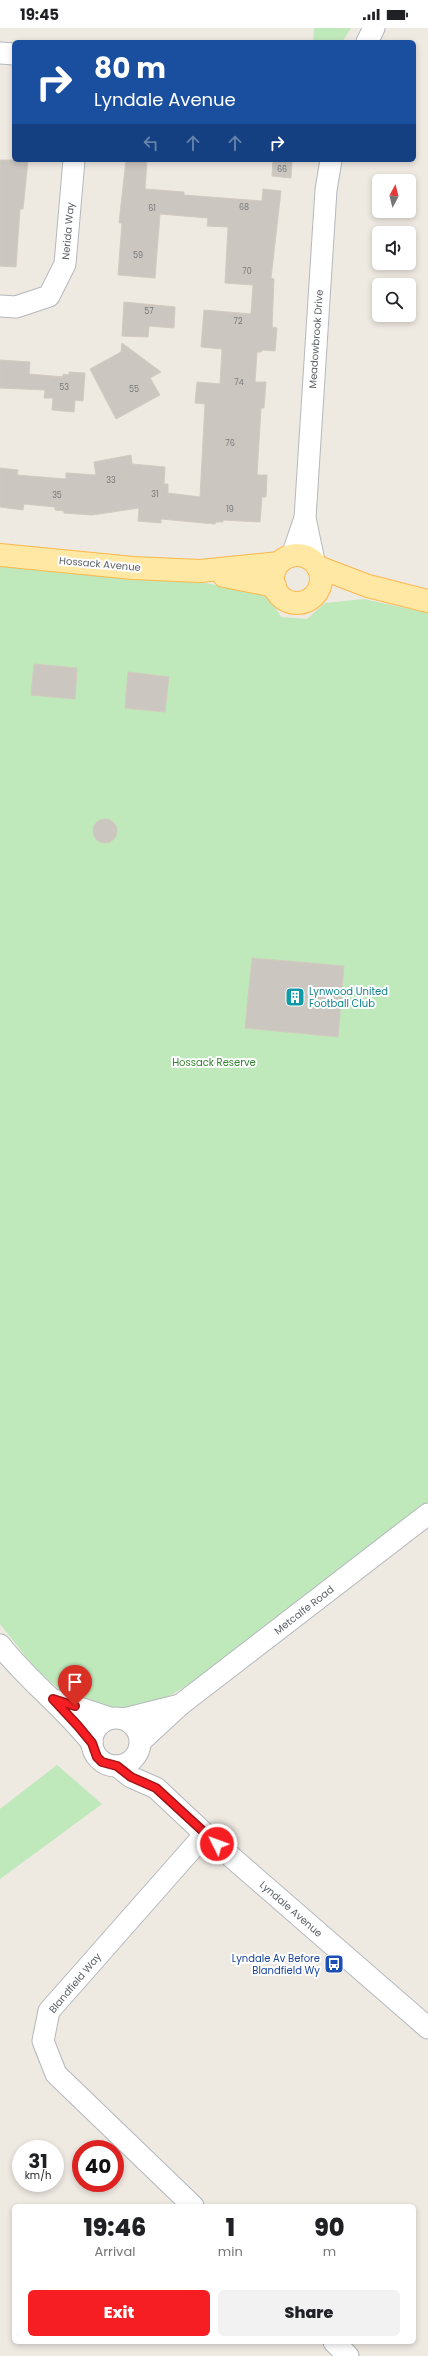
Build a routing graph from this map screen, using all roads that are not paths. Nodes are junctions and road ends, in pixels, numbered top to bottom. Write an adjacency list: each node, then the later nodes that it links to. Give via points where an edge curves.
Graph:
1 (374, 28): 2 (street)
2 (368, 40)
3 (0, 53): 4 (street)
4 (12, 54)
5 (74, 162): 7 (street, Nerida Way, via 65,264 49,296 16,307)
6 (331, 162): 8 (street, Meadowbrook Drive, via 326,190)
7 (0, 306)
8 (305, 518): 10 (street, Meadowbrook Drive); 11 (street, Meadowbrook Drive)
9 (0, 555): 12 (main road, Hossack Avenue, via 133,568)
10 (285, 560): 11 (main road, Hossack Avenue, via 299,555); 12 (main road, Hossack Avenue); 13 (main road, via 273,578)
11 (316, 564): 14 (main road, Hossack Avenue); 15 (main road, via 321,579)
12 (200, 571): 13 (main road, Hossack Avenue)
13 (275, 586): 15 (main road, Hossack Avenue, via 278,593 292,602 307,601)
14 (368, 586): 15 (main road, Hossack Avenue); 16 (main road, Hossack Avenue)
15 (318, 591)
16 (428, 601)
17 (428, 1514): 20 (street, Metcalfe Road)
18 (0, 1645): 19 (street, Lyndale Avenue, via 35,1685)
19 (53, 1699): 21 (street, Lyndale Avenue); 22 (street, Lyndale Avenue)
20 (180, 1705): 21 (street, Metcalfe Road); 23 (street, Metcalfe Road)
21 (117, 1718): 22 (street, via 99,1724 92,1736); 23 (street, Lyndale Avenue, via 136,1727)
22 (92, 1743): 24 (street, Lyndale Avenue, via 97,1757 102,1762)
23 (140, 1746): 24 (street, via 130,1762); 25 (street, Lyndale Avenue)
24 (117, 1766): 25 (street, Lyndale Avenue, via 131,1777)
25 (156, 1788): 26 (street, Lyndale Avenue)
26 (205, 1834): 27 (street, Lyndale Avenue); 28 (street, Blandfield Way, via 49,2011 43,2041 56,2074)
27 (428, 2028)
28 (190, 2204)
29 (336, 2344): 30 (street)
30 (348, 2356)

